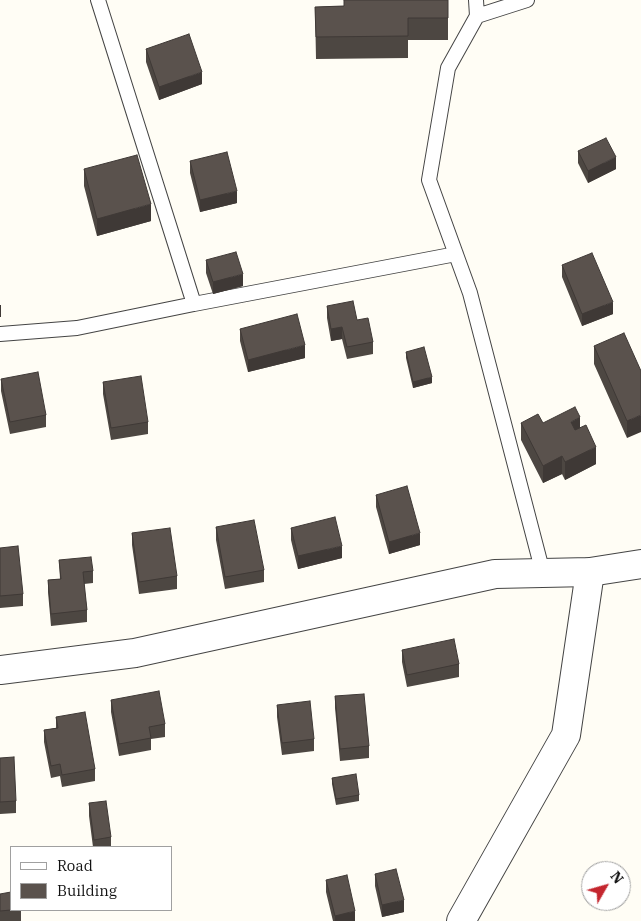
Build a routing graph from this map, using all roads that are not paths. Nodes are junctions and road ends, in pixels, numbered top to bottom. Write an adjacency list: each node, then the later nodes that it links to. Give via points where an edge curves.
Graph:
1 (98, 0): 6 (lane)
2 (476, 0): 4 (lane)
3 (527, 0): 4 (lane)
4 (477, 16): 5 (lane, via 448,68 429,180)
5 (456, 254): 6 (lane); 10 (lane, via 470,293)
6 (194, 304): 7 (lane, via 77,328)
7 (0, 334)
8 (641, 564): 9 (street)
9 (590, 572): 10 (street); 12 (street, via 566,735)
10 (543, 573): 11 (street, via 495,574 135,653)
11 (0, 670)
12 (461, 921)

